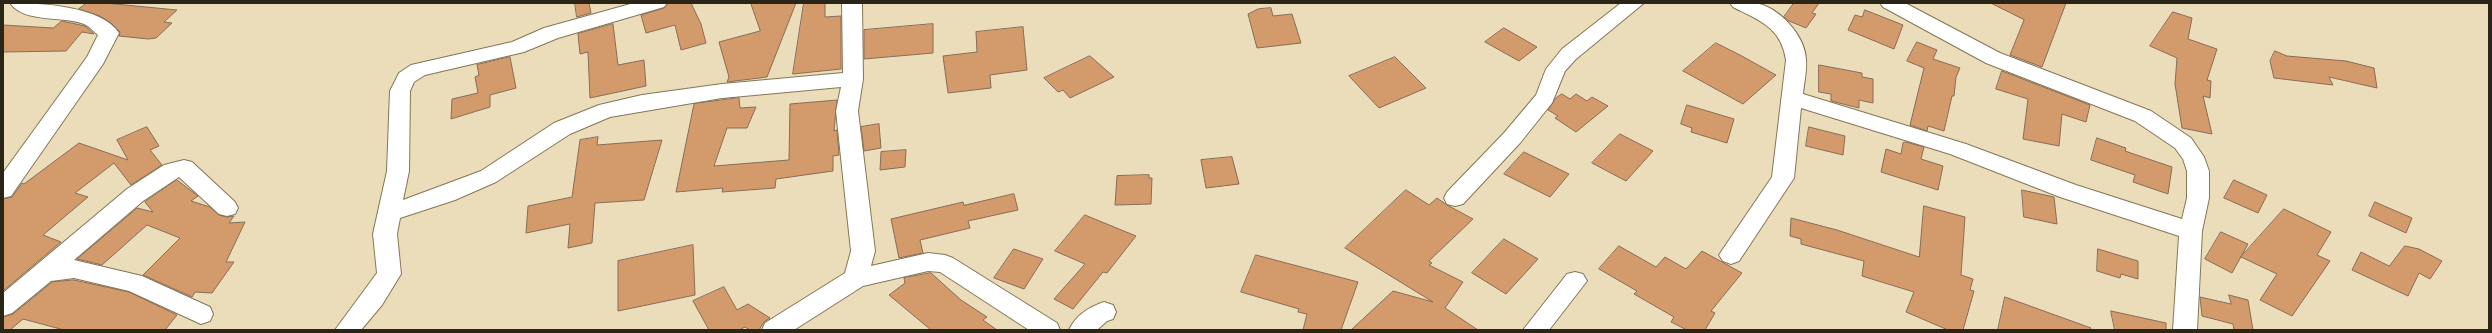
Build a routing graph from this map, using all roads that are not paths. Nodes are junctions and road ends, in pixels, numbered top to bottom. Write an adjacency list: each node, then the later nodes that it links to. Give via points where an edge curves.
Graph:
1 (20, 3): 9 (street, via 40,11 91,19 109,33 96,59)
2 (657, 3): 12 (street, via 551,33 517,47 418,70 406,78 400,91 398,171)
3 (852, 3): 7 (street)
4 (1634, 3): 10 (street, via 1569,54 1556,69 1545,98 1512,138)
5 (1740, 3): 8 (street, via 1778,24 1789,34 1795,45 1796,60)
6 (1890, 3): 13 (street, via 1993,58 2143,116 2170,133 2183,143 2193,157 2198,171 2198,198)
7 (853, 79): 12 (street, via 753,86 644,102 602,112 561,129 480,182); 16 (street, via 847,111 863,251)
8 (1792, 98): 13 (street, via 1958,149 2068,191); 14 (street, via 1783,178)
9 (3, 190)
10 (1455, 198)
11 (227, 208): 15 (street, via 184,168 172,170 137,193)
12 (389, 213): 21 (street, via 385,234 389,274 374,298)
13 (2191, 231): 26 (street)
14 (1731, 255)
15 (43, 274): 18 (street); 20 (street, via 59,269 108,276 134,283)
16 (856, 278): 22 (street); 23 (street, via 928,262 945,264)
17 (1576, 282): 25 (street)
18 (3, 306)
19 (1104, 312): 24 (street, via 1095,316)
20 (201, 314)
21 (347, 330)
22 (774, 330)
23 (1048, 330)
24 (1081, 330)
25 (1535, 330)
26 (2185, 330)

